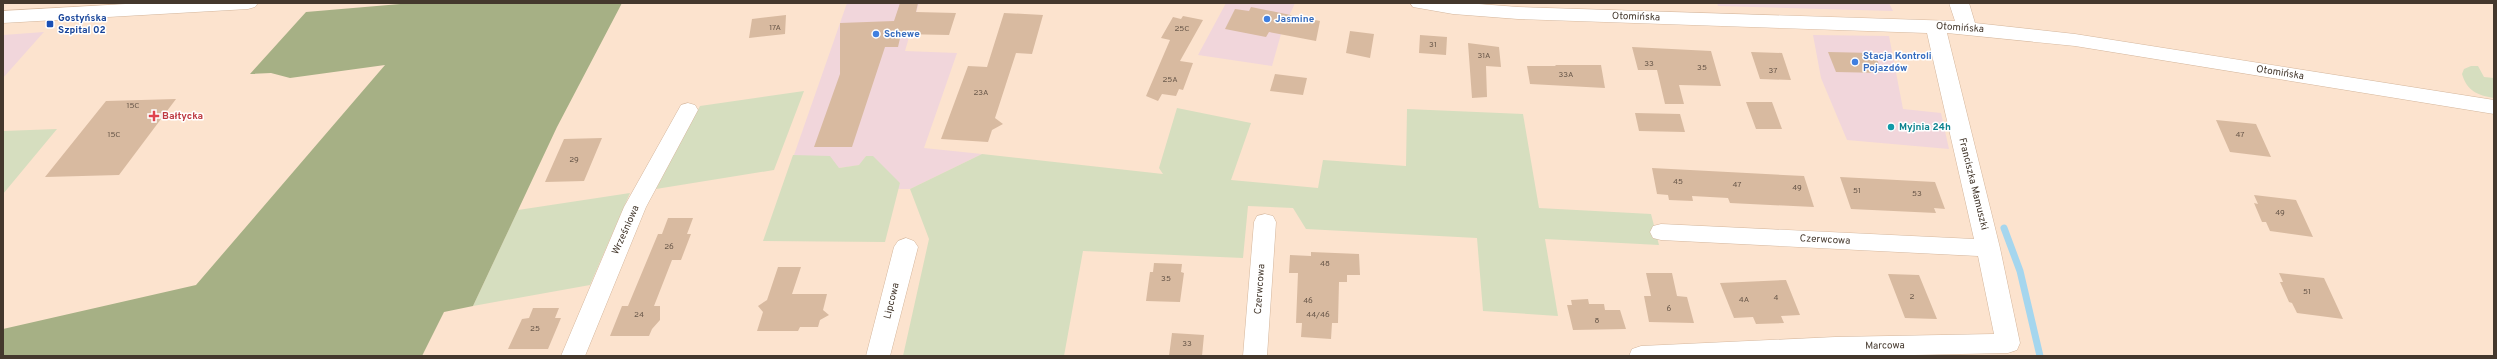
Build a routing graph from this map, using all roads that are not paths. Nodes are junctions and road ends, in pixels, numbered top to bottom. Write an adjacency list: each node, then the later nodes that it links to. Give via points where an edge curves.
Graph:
1 (248, 3): 5 (street)
2 (1420, 3): 4 (street, Otomińska, via 1499,12)
3 (1959, 3): 7 (street)
4 (1703, 11): 6 (street, Otomińska)
5 (3, 17)
6 (1935, 26): 7 (street, Otomińska); 13 (street, Franciszka Mamuszki)
7 (1967, 28): 8 (street, Otomińska, via 2075,40)
8 (2494, 107)
9 (688, 110): 16 (street, Wrześniowa, via 635,207)
10 (1265, 222): 18 (street, Czerwcowa)
11 (1661, 232): 13 (street, Czerwcowa)
12 (906, 247): 17 (street, Lipcowa)
13 (1988, 248): 14 (street, Franciszka Mamuszki)
14 (2008, 343): 15 (street, Marcowa)
15 (1835, 352): 19 (street, Marcowa)
16 (573, 356)
17 (878, 356)
18 (1255, 356)
19 (1641, 356)

